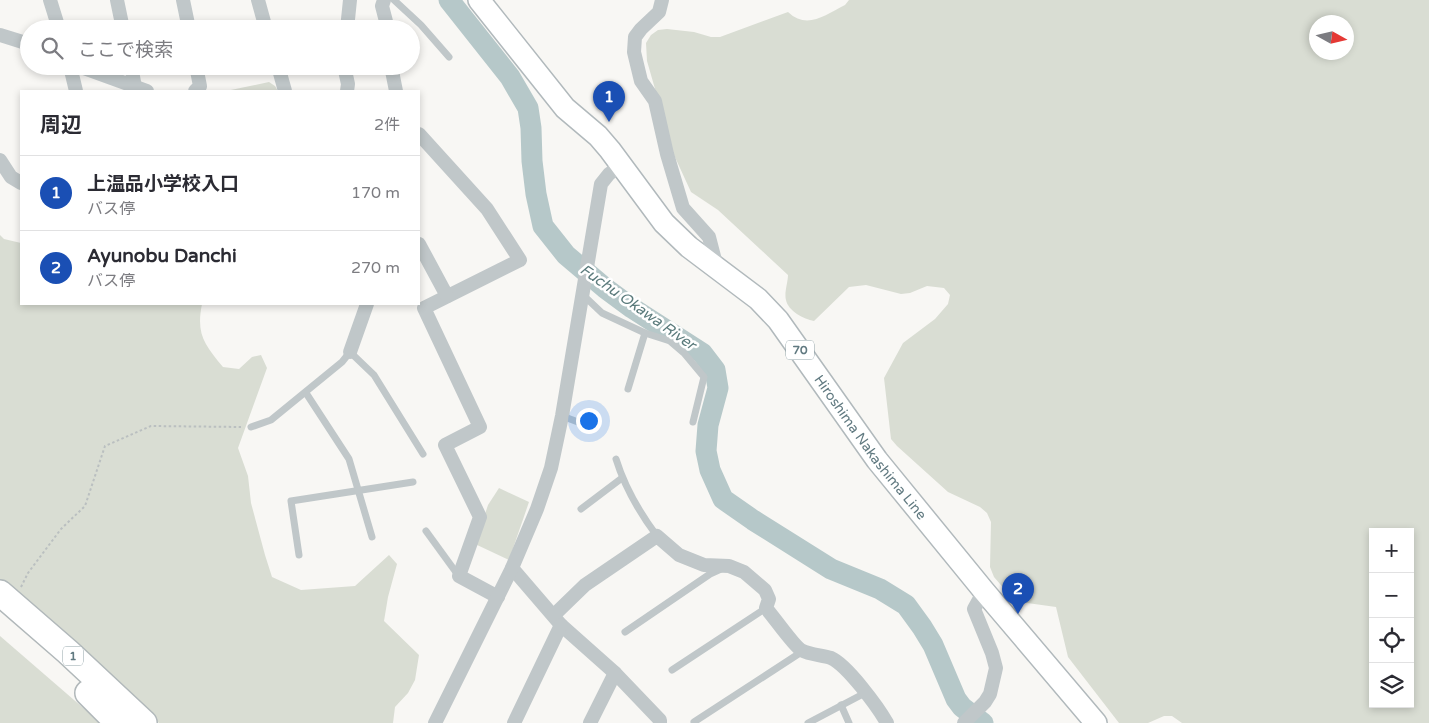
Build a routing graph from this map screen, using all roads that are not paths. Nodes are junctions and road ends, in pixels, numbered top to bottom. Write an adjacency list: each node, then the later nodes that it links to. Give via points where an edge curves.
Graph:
1 (50, 0): 10 (street)
2 (117, 0): 11 (street)
3 (183, 0): 12 (street)
4 (258, 0): 13 (street)
5 (350, 0): 14 (street)
6 (384, 0): 15 (street)
7 (394, 0): 16 (lane)
8 (479, 0): 36 (main road, Hiroshima Nakashima Line / 70, via 565,108 598,136)
9 (662, 0): 39 (street, via 659,12 635,36 634,52 641,81 655,101 682,208 709,237)
10 (56, 20)
11 (121, 20)
12 (187, 20)
13 (264, 20)
14 (348, 20)
15 (386, 20)
16 (416, 20)
17 (420, 23): 20 (lane)
18 (0, 35): 19 (street)
19 (20, 41)
20 (449, 57)
21 (72, 75): 29 (street)
22 (103, 75): 28 (street)
23 (135, 75): 28 (street)
24 (198, 75): 30 (street, via 200,86)
25 (281, 75): 31 (street)
26 (346, 75): 32 (street)
27 (393, 75): 33 (street)
28 (141, 89)
29 (76, 90)
30 (196, 90)
31 (285, 90)
32 (347, 90)
33 (396, 90)
34 (420, 135): 41 (street, via 487,209 520,260)
35 (0, 160): 37 (street)
36 (621, 165): 39 (main road, Hiroshima Nakashima Line / 70, via 664,223); 40 (street, via 601,184)
37 (20, 182)
38 (420, 246): 41 (street)
39 (717, 268): 64 (main road, Hiroshima Nakashima Line / 70, via 758,299 778,320 877,460)
40 (583, 291): 43 (lane, via 602,313); 47 (street)
41 (447, 296): 63 (street, via 424,308 480,427 445,445 480,517)
42 (367, 305): 44 (street)
43 (644, 333): 45 (lane); 48 (lane, via 670,341 704,376)
44 (350, 352): 46 (lane); 51 (lane, via 374,375)
45 (628, 390)
46 (306, 393): 49 (lane, via 272,420); 55 (lane, via 349,459)
47 (562, 416): 50 (lane); 62 (street, via 538,509)
48 (693, 422)
49 (251, 427)
50 (594, 428)
51 (423, 454)
52 (616, 460): 53 (lane)
53 (622, 478): 56 (lane); 58 (lane, via 640,515)
54 (413, 482): 55 (lane)
55 (360, 490): 59 (lane); 60 (lane, via 291,501)
56 (581, 509)
57 (426, 531): 63 (lane)
58 (657, 536): 61 (street, via 679,556 704,565); 69 (street, via 585,585)
59 (372, 537)
60 (299, 555)
61 (729, 566): 67 (street, via 744,572 765,590); 70 (lane, via 710,574)
62 (512, 568): 66 (street); 69 (street)
63 (459, 576): 66 (street)
64 (984, 592): 77 (street, via 974,609 996,668 990,694); 87 (main road, Hiroshima Nakashima Line / 70)
65 (9, 593): 79 (highway, 1)
66 (498, 596): 80 (street)
67 (766, 608): 71 (street); 72 (lane)
68 (0, 614): 78 (highway, 1, via 60,666)
69 (558, 620): 73 (street); 81 (street)
70 (625, 632)
71 (804, 651): 74 (street, via 833,659); 76 (lane)
72 (672, 670)
73 (615, 673): 82 (street); 83 (street)
74 (865, 693): 75 (lane); 86 (street)
75 (842, 705): 84 (lane); 85 (lane)
76 (694, 722)
77 (964, 722)
78 (118, 723)
79 (144, 723)
80 (435, 723)
81 (514, 723)
82 (590, 723)
83 (660, 723)
84 (808, 723)
85 (849, 723)
86 (886, 723)
87 (1096, 723)

